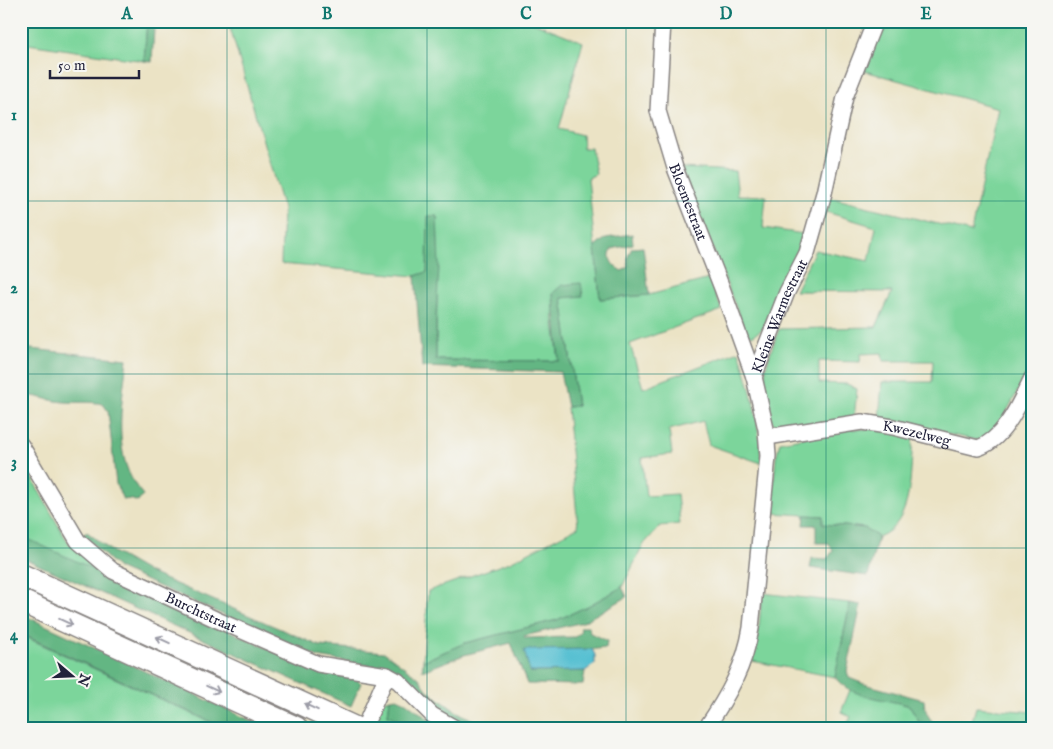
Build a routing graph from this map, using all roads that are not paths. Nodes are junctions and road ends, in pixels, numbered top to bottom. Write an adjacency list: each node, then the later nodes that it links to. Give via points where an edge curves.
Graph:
1 (663, 21): 3 (street, Bloemestraat, via 658,111 675,168)
2 (875, 21): 3 (street, Kleine Warmestraat, via 845,97 807,253 787,292)
3 (754, 378): 5 (street, Kleine Warmestraat)
4 (1032, 378): 5 (street, Kwezelweg, via 998,434 986,446 978,448 862,422)
5 (767, 437): 14 (street, Kleine Warmestraat, via 768,456 748,648 738,677)
6 (21, 445): 9 (street, Burchtstraat, via 78,541 113,571 318,664)
7 (21, 575): 11 (highway, one-way to 7)
8 (21, 601): 10 (highway, one-way to 10)
9 (387, 674): 12 (street); 13 (street, via 432,715)
10 (296, 728)
11 (355, 728)
12 (364, 728)
13 (455, 728)
14 (706, 728)

